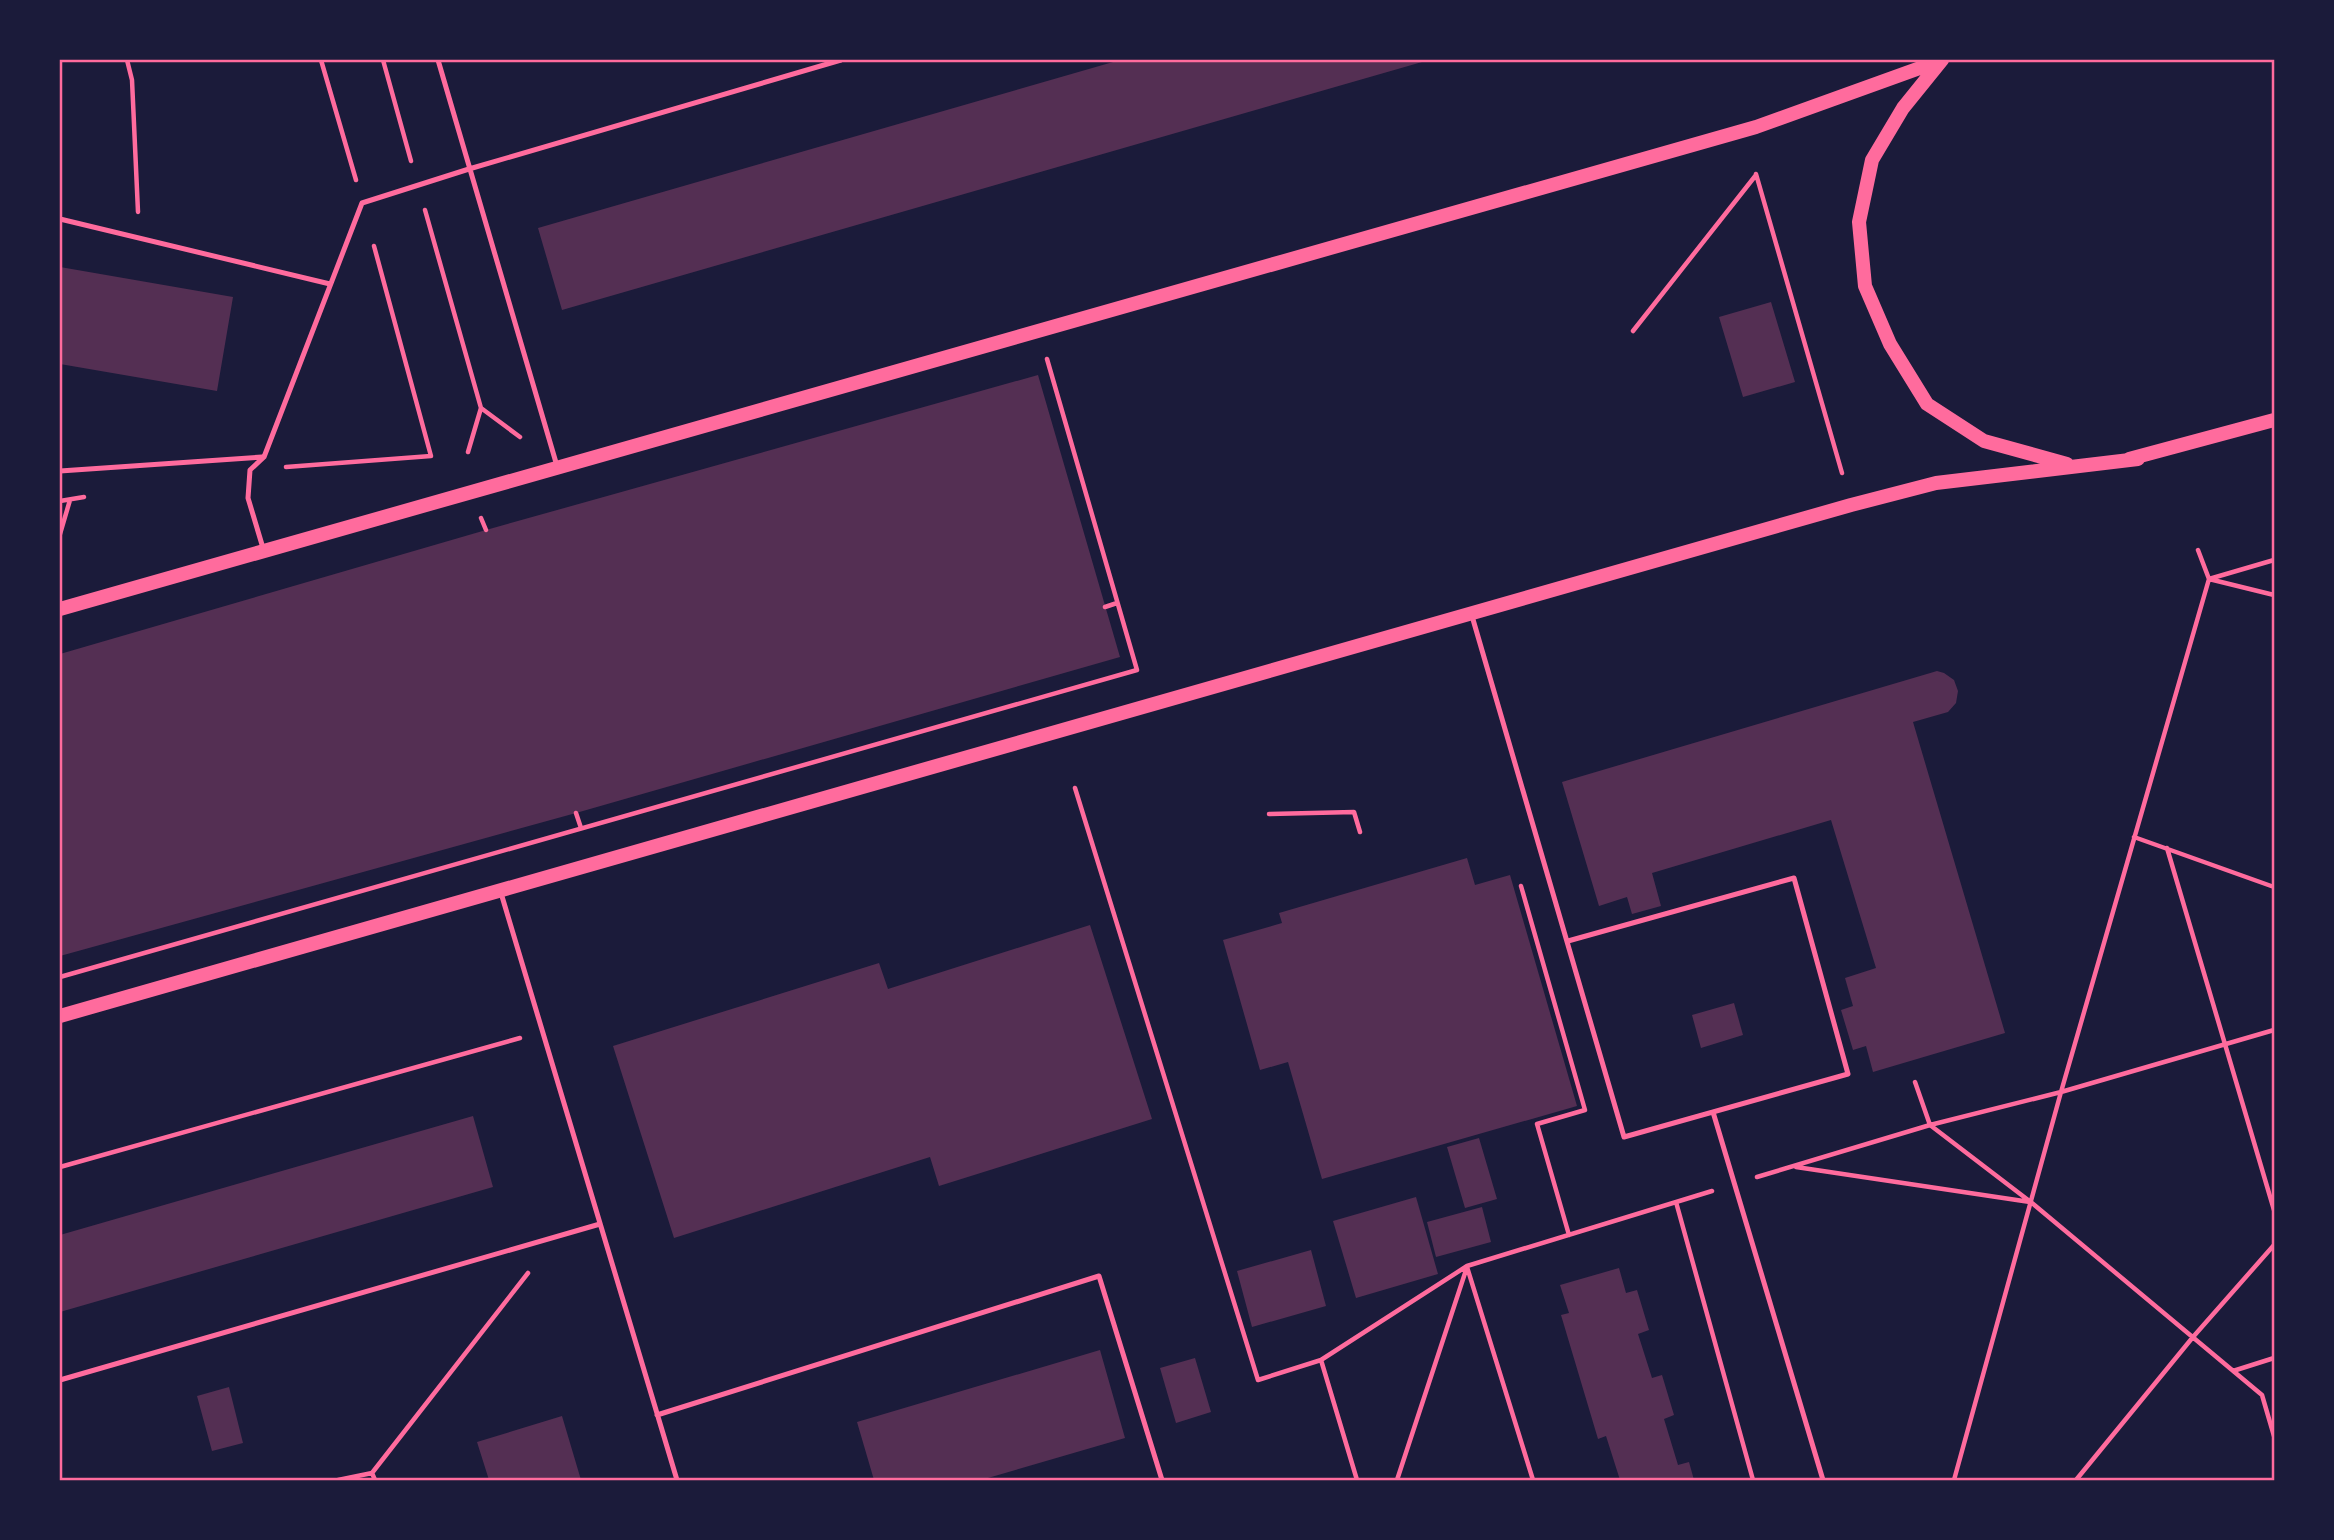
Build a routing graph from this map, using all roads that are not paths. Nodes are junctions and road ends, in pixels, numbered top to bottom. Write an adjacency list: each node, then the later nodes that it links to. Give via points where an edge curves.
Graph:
1 (438, 60): 4 (lane)
2 (841, 60): 4 (lane)
3 (1942, 60): 11 (main road, via 1903,108 1872,160 1859,222 1865,286 1890,344 1927,404 1984,441 2066,464); 12 (main road, via 1756,127)
4 (469, 169): 6 (lane, via 362,203); 12 (lane)
5 (60, 219): 6 (lane)
6 (330, 284): 10 (lane)
7 (2274, 420): 8 (main road)
8 (2249, 427): 9 (main road); 11 (main road)
9 (2274, 429)
10 (264, 457): 13 (lane); 14 (lane, via 250,470 248,498)
11 (2138, 458): 16 (main road, via 1936,483)
12 (557, 467): 14 (main road)
13 (60, 471)
14 (263, 550): 15 (main road)
15 (60, 609)
16 (1471, 613): 17 (main road); 18 (lane)
17 (500, 890): 19 (main road); 21 (lane)
18 (1568, 941): 20 (lane, via 1623,1137); 20 (lane, via 1794,878 1848,1074)
19 (60, 1016)
20 (1713, 1112): 26 (lane)
21 (600, 1224): 22 (lane); 23 (lane)
22 (60, 1380)
23 (657, 1415): 24 (lane); 25 (lane, via 1099,1276)
24 (677, 1480)
25 (1163, 1480)
26 (1824, 1480)

